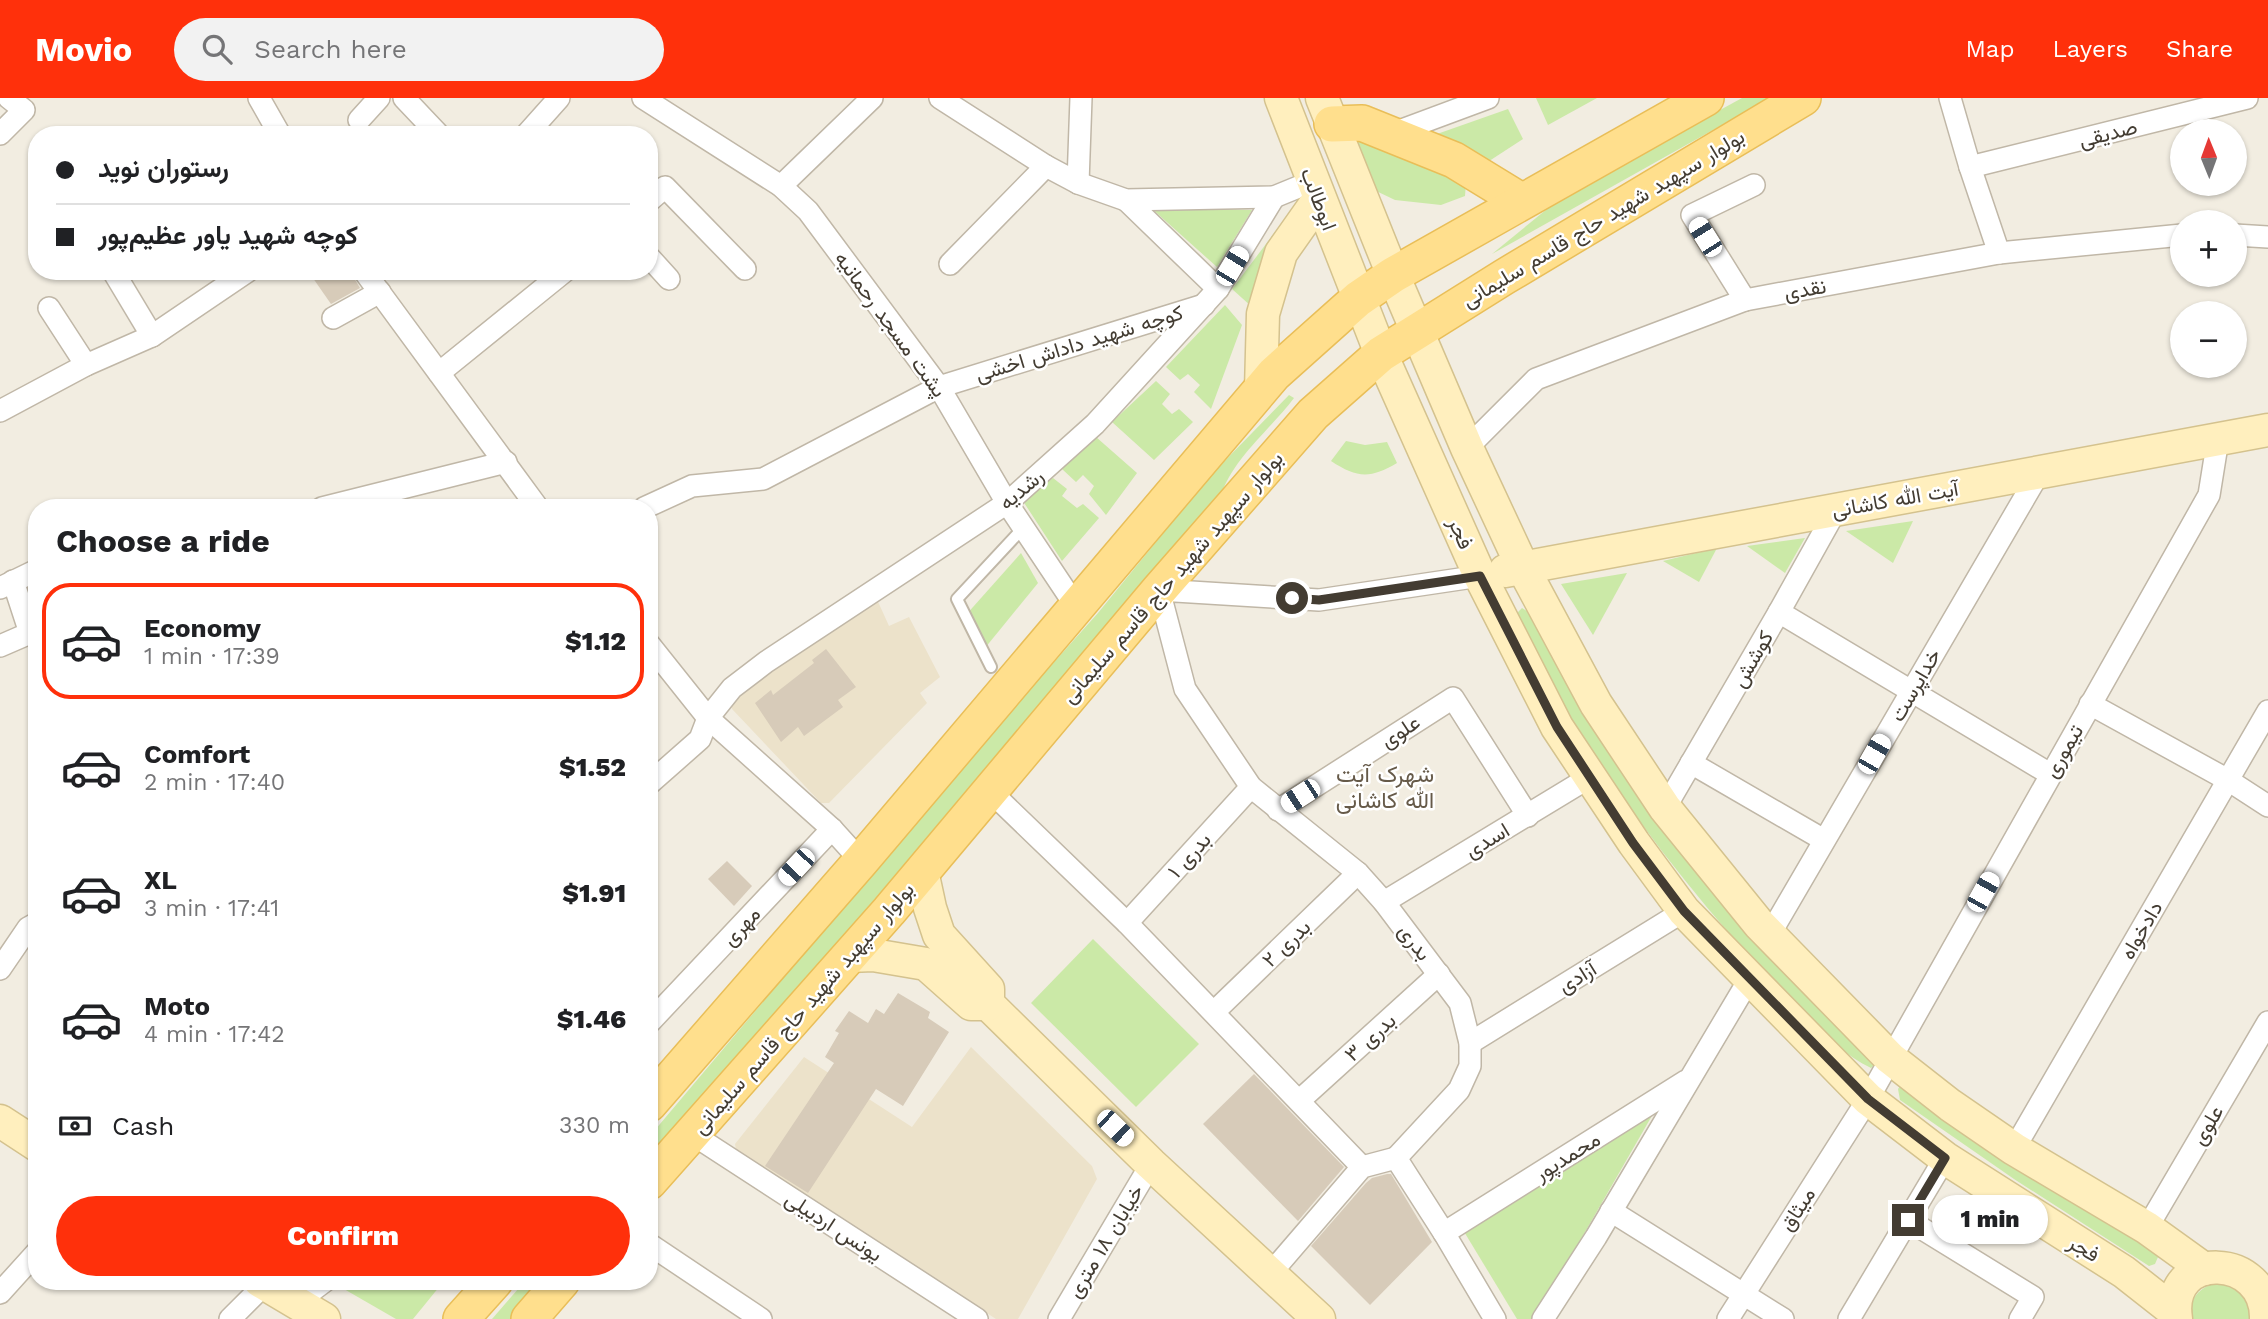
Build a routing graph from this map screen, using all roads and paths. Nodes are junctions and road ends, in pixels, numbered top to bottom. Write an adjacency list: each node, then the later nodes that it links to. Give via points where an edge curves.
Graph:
1 (260, 98): 18 (street)
2 (379, 98): 17 (street)
3 (404, 98): 19 (street)
4 (559, 98): 20 (street)
5 (873, 98): 27 (street)
6 (940, 98): 23 (street)
7 (1081, 98): 25 (street)
8 (1281, 98): 28 (main road, ابوطالب)
9 (1488, 98): 22 (street)
10 (1706, 98): 32 (main road)
11 (1802, 98): 52 (main road, بولوار سپهبد شهید حاج قاسم سلیمانی)
12 (1950, 98): 24 (street)
13 (2247, 98): 24 (street, صدیقی)
14 (652, 100): 27 (street, پشت مسجد رحمانیه)
15 (17, 104): 21 (street)
16 (1327, 111): 22 (main road); 40 (main road, ابوطالب)
17 (359, 120)
18 (274, 126)
19 (430, 126)
20 (534, 126)
21 (0, 134)
22 (1391, 134): 32 (main road, via 1454,160)
23 (1046, 166): 25 (street); 37 (street)
24 (1970, 167): 36 (street)
25 (1078, 183): 31 (street)
26 (1754, 185): 49 (street, via 1692,215)
27 (781, 186): 57 (street, پشت مسجد رحمانیه, via 808,211)
28 (1316, 190): 30 (street); 48 (main road, ابوطالب); 58 (main road, via 1282,253 1263,314)
29 (658, 193): 39 (street, via 665,187)
30 (1274, 197): 31 (street); 47 (street, رشدیه)
31 (1126, 200): 47 (street)
32 (1521, 201): 40 (main road)
33 (2170, 236): 36 (street, نقدی)
34 (2247, 236): 35 (street)
35 (2268, 237)
36 (1999, 253): 49 (street, نقدی)
37 (950, 264)
38 (658, 267): 41 (street)
39 (745, 269)
40 (1393, 275): 48 (main road); 52 (main road, ابوطالب)
41 (669, 279)
42 (118, 280): 53 (street)
43 (235, 280): 53 (street)
44 (371, 280): 46 (street)
45 (554, 280): 56 (street)
46 (380, 292): 51 (street); 56 (street)
47 (1212, 296): 57 (street, کوچه شهید داداش اخشی); 68 (street, رشدیه, via 1095,424)
48 (1358, 299): 54 (main road, ابوطالب); 58 (main road)
49 (1745, 300): 62 (street, نقدی, via 1536,379)
50 (49, 308): 55 (street)
51 (332, 318)
52 (1418, 332): 54 (main road, بولوار سپهبد شهید حاج قاسم سلیمانی); 62 (main road, فجر)
53 (152, 336): 55 (street)
54 (1381, 354): 73 (main road, فجر); 75 (main road, بولوار سپهبد شهید حاج قاسم سلیمانی, via 1313,414)
55 (86, 365): 59 (street)
56 (439, 373): 63 (street)
57 (939, 387): 67 (street, کوچه شهید داداش اخشی, via 763,479 692,486); 68 (street, پشت مسجد رحمانیه)
58 (1261, 390): 76 (main road)
59 (0, 411)
60 (2268, 430): 61 (main road, آیت الله کاشانی)
61 (2218, 439): 64 (main road, آیت الله کاشانی); 84 (street, تیموری, via 2209,495)
62 (1467, 448): 71 (main road, فجر)
63 (506, 462): 65 (street); 66 (street)
64 (2039, 472): 69 (main road, آیت الله کاشانی); 83 (street, خداپرست)
65 (358, 499)
66 (532, 499)
67 (658, 502)
68 (1007, 503): 70 (street, پشت مسجد رحمانیه); 86 (street, رشدیه, via 765,662 732,688)
69 (1836, 510): 71 (main road, آیت الله کاشانی); 77 (street, کوشش)
70 (1024, 527): 76 (street, پشت مسجد رحمانیه); 82 (lane, via 957,600)
71 (1523, 568): 73 (main road, آیت الله کاشانی); 96 (main road, فجر, via 1596,705)
72 (28, 574): 74 (street)
73 (1480, 576): 75 (street, via 1319,600); 91 (main road, فجر, via 1557,727)
74 (7, 585): 78 (street)
75 (1159, 590): 93 (street, بدری, via 1185,689); 94 (main road, بولوار سپهبد شهید حاج قاسم سلیمانی)
76 (1077, 608): 101 (main road)
77 (1779, 612): 83 (street); 88 (street, کوشش)
78 (28, 629)
79 (28, 634): 80 (street)
80 (0, 646)
81 (658, 655): 86 (street)
82 (991, 667)
83 (1912, 690): 89 (street); 100 (street, خداپرست)
84 (2090, 704): 89 (street, تیموری); 92 (street)
85 (2268, 710): 87 (street, دادخواه)
86 (708, 718): 90 (street, رشدیه, via 700,739); 99 (street)
87 (2259, 744): 92 (street, دادخواه)
88 (1691, 763): 96 (street, کوشش); 100 (street)
89 (2049, 774): 118 (street, تیموری)
90 (658, 776)
91 (1590, 777): 98 (street, اسدی); 105 (main road, فجر)
92 (2228, 780): 95 (street); 126 (street, دادخواه)
93 (1251, 787): 97 (street, بدری); 106 (street, بدری ۱)
94 (990, 791): 102 (main road, بولوار سپهبد شهید حاج قاسم سلیمانی); 106 (street)
95 (2268, 806)
96 (1665, 808): 108 (main road, فجر)
97 (1278, 810): 98 (street, علوی, via 1452,698); 103 (street, بدری)
98 (1528, 816): 104 (street, اسدی)
99 (832, 829): 101 (street); 115 (street, مهری)
100 (1824, 840): 108 (street, خداپرست)
101 (861, 861): 120 (main road)
102 (922, 871): 109 (main road, بولوار سپهبد شهید حاج قاسم سلیمانی); 113 (main road, via 939,935 988,989)
103 (1359, 873): 104 (street, بدری); 114 (street, بدری ۲)
104 (1384, 902): 111 (street, بدری)
105 (1684, 911): 112 (main road, فجر); 117 (street, آزادی)
106 (1127, 923): 114 (street)
107 (28, 928): 110 (street)
108 (1770, 934): 118 (main road, فجر)
109 (849, 956): 113 (main road, via 926,964 971,1004); 124 (main road, بولوار سپهبد شهید حاج قاسم سلیمانی)
110 (0, 969)
111 (1439, 974): 117 (street, بدری, via 1460,1003); 122 (street, بدری ۳)
112 (1750, 978): 119 (street); 121 (main road, فجر)
113 (988, 1004): 129 (main road)
114 (1214, 1012): 122 (street)
115 (658, 1013)
116 (2268, 1022): 134 (street, علوی)
117 (1470, 1043): 127 (street, بدری, via 1470,1066 1459,1090)
118 (1890, 1058): 121 (street, تیموری); 126 (main road, فجر)
119 (1689, 1079): 132 (street); 135 (street, محمدپور)
120 (658, 1094)
121 (1868, 1099): 128 (main road, فجر); 147 (street, میثاق)
122 (1300, 1100): 130 (street)
123 (0, 1121): 125 (main road)
124 (692, 1134): 131 (main road, بولوار سپهبد شهید حاج قاسم سلیمانی); 155 (street, یونس اردبیلی)
125 (28, 1139)
126 (2014, 1149): 134 (main road, فجر)
127 (1396, 1158): 130 (street); 135 (street)
128 (1945, 1158): 133 (street); 149 (main road, فجر, via 2124,1272)
129 (1151, 1164): 139 (main road); 156 (street, خیابان ۱۸ متری)
130 (1362, 1167): 139 (street)
131 (658, 1172)
132 (1611, 1211): 147 (street); 159 (street)
133 (1908, 1220): 163 (street); 164 (street, via 2033,1297)
134 (2147, 1228): 138 (main road, فجر)
135 (1444, 1233): 158 (street)
136 (658, 1250): 154 (street)
137 (28, 1262): 146 (street)
138 (2204, 1269): 140 (main road, via 2234,1268); 149 (main road, via 2183,1286)
139 (1270, 1274): 157 (main road)
140 (2263, 1281): 165 (main road)
141 (255, 1290): 150 (street)
142 (276, 1290): 148 (main road)
143 (313, 1290): 148 (street)
144 (487, 1290): 152 (main road)
145 (554, 1290): 153 (main road)
146 (0, 1293)
147 (1742, 1294): 160 (street); 161 (street, میثاق); 162 (street)
148 (297, 1302): 151 (main road)
149 (2176, 1316)
150 (230, 1319)
151 (324, 1319)
152 (461, 1319)
153 (529, 1319)
154 (761, 1319)
155 (976, 1319)
156 (1059, 1319)
157 (1319, 1319)
158 (1495, 1319)
159 (1543, 1319)
160 (1712, 1319)
161 (1728, 1319)
162 (1783, 1319)
163 (1849, 1319)
164 (2020, 1319)
165 (2266, 1319)

